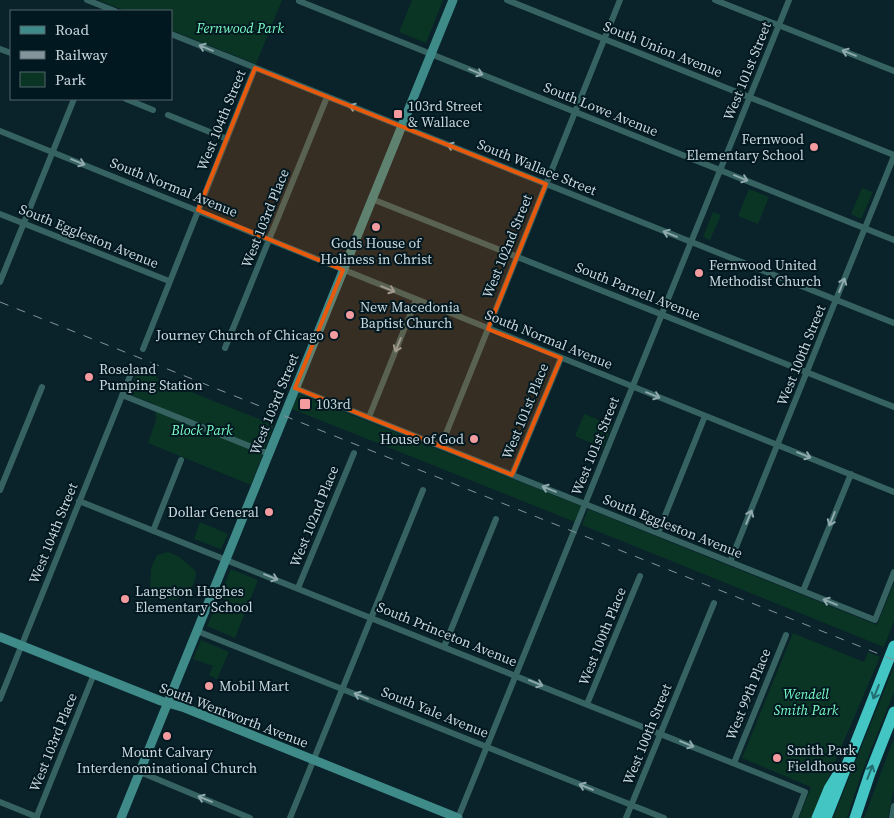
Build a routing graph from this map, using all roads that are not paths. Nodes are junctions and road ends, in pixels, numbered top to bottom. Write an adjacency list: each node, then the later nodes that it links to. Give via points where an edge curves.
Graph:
1 (87, 0): 8 (street)
2 (453, 0): 12 (main road, West 103rd Street)
3 (507, 0): 11 (street, South Union Avenue)
4 (620, 0): 11 (street, West 102nd Street)
5 (716, 0): 9 (street)
6 (789, 0): 9 (street, West 101st Street)
7 (299, 1): 12 (street, South Lowe Avenue)
8 (110, 10)
9 (779, 25): 14 (street, one-way to 9); 16 (street, West 101st Street)
10 (172, 34): 13 (street, South Wallace Street, one-way to 10)
11 (604, 39): 16 (street, South Union Avenue); 20 (street, West 102nd Street)
12 (431, 54): 20 (street, South Lowe Avenue, one-way to 20); 22 (main road, West 103rd Street)
13 (255, 68): 15 (street, South Wallace Street); 24 (street, West 104th Street)
14 (894, 72)
15 (327, 97): 22 (street, South Wallace Street, one-way to 15); 34 (street, West 103rd Place)
16 (750, 97): 26 (street, South Union Avenue); 27 (street, West 101st Street)
17 (74, 100): 25 (street)
18 (128, 100): 19 (street)
19 (153, 110)
20 (575, 112): 27 (street, South Lowe Avenue); 28 (street, West 102nd Street)
21 (168, 115): 24 (street)
22 (402, 126): 28 (street, South Wallace Street, one-way to 22); 29 (main road, West 103rd Street)
23 (0, 131): 25 (street, South Normal Avenue)
24 (227, 139): 30 (street, West 104th Street)
25 (53, 152): 30 (street, South Normal Avenue, one-way to 30); 32 (street)
26 (894, 156): 33 (street, West 100th Street)
27 (720, 170): 33 (street, South Lowe Avenue, one-way to 33); 36 (street, West 101st Street)
28 (546, 184): 36 (street, South Wallace Street, one-way to 28); 37 (street, West 102nd Street)
29 (372, 199): 37 (street, South Parnell Avenue); 38 (main road, West 103rd Street)
30 (198, 210): 34 (street, South Normal Avenue); 40 (street, West 104th Street)
31 (0, 214): 32 (street, South Eggleston Avenue)
32 (24, 224): 39 (street); 40 (street, South Eggleston Avenue)
33 (865, 228): 35 (street, South Lowe Avenue); 42 (street, West 100th Street, one-way to 33)
34 (269, 240): 38 (street, South Normal Avenue); 46 (street, West 103rd Place)
35 (894, 240)
36 (691, 242): 42 (street, South Wallace Street); 43 (street, West 101st Street)
37 (517, 256): 43 (street, South Parnell Avenue); 45 (street, West 102nd Street)
38 (343, 270): 41 (street, South Normal Avenue, one-way to 41); 53 (main road, West 103rd Street)
39 (0, 282)
40 (170, 282): 47 (street, West 104th Street)
41 (416, 300): 45 (street, South Normal Avenue); 57 (street, one-way to 57)
42 (836, 300): 44 (street, South Wallace Street); 49 (street, West 100th Street)
43 (662, 314): 49 (street, South Parnell Avenue); 52 (street, West 101st Street)
44 (894, 323)
45 (488, 328): 48 (street, South Normal Avenue); 59 (street, West 102nd Street)
46 (225, 348)
47 (142, 349)
48 (561, 358): 52 (street, South Normal Avenue); 64 (street, West 101st Place)
49 (807, 372): 55 (street, South Parnell Avenue); 58 (street, West 100th Street)
50 (130, 376): 54 (street, West 104th Street)
51 (42, 387): 65 (street)
52 (633, 387): 56 (street, South Normal Avenue, one-way to 56); 69 (street, West 101st Street)
53 (296, 388): 57 (street, South Eggleston Avenue); 61 (main road, West 103rd Street)
54 (122, 395): 61 (street); 68 (street, West 104th Street)
55 (894, 406)
56 (705, 416): 58 (street, South Normal Avenue); 72 (street)
57 (369, 417): 59 (street, South Eggleston Avenue)
58 (778, 445): 63 (street, South Normal Avenue, one-way to 63); 74 (street, West 100th Street, one-way to 58)
59 (441, 446): 64 (street, South Eggleston Avenue)
60 (354, 453): 77 (street, West 102nd Place)
61 (269, 454): 73 (main road, West 103rd Street)
62 (181, 460): 71 (street)
63 (851, 474): 67 (street, South Normal Avenue); 78 (street, one-way to 78)
64 (512, 475): 69 (street, South Eggleston Avenue, one-way to 64)
65 (0, 490)
66 (423, 490): 80 (street)
67 (894, 492)
68 (79, 502): 71 (street, South Princeton Avenue); 84 (street, West 104th Street)
69 (586, 504): 72 (street, South Eggleston Avenue); 88 (street, West 101st Street)
70 (496, 519): 86 (street)
71 (153, 531): 73 (street, South Princeton Avenue)
72 (658, 533): 74 (street, South Eggleston Avenue)
73 (226, 559): 77 (street, South Princeton Avenue, one-way to 77); 81 (main road, West 103rd Street)
74 (730, 562): 78 (street, South Eggleston Avenue)
75 (894, 572): 78 (street, South Eggleston Avenue, one-way to 78, via 875,620)
76 (640, 576): 92 (street, West 100th Place)
77 (298, 588): 80 (street, South Princeton Avenue)
78 (803, 591)
79 (714, 603): 94 (street, West 100th Street)
80 (371, 617): 86 (street, South Princeton Avenue); 89 (street)
81 (197, 630): 89 (street, South Yale Avenue); 91 (main road, West 103rd Street)
82 (786, 635): 98 (street, West 99th Place)
83 (0, 637): 84 (main road, South Wentworth Avenue)
84 (22, 646): 87 (main road, South Wentworth Avenue); 90 (street, West 104th Street)
85 (894, 646): 96 (highway, one-way to 96)
86 (444, 647): 88 (street, South Princeton Avenue)
87 (94, 674): 91 (main road, South Wentworth Avenue); 103 (street, West 103rd Place)
88 (516, 676): 92 (street, South Princeton Avenue, one-way to 92); 95 (street, West 101st Street)
89 (342, 689): 95 (street, South Yale Avenue, one-way to 89); 97 (street)
90 (0, 699)
91 (168, 703): 97 (main road, South Wentworth Avenue); 99 (main road, West 103rd Street)
92 (587, 704): 94 (street, South Princeton Avenue)
93 (894, 712): 113 (highway, one-way to 93)
94 (660, 734): 98 (street, South Princeton Avenue, one-way to 98); 101 (street, West 100th Street)
95 (487, 746): 101 (street, South Yale Avenue, one-way to 95); 107 (street, West 101st Street)
96 (853, 749): 111 (highway, via 828,789); 112 (highway)
97 (313, 760): 106 (street); 107 (main road, South Wentworth Avenue)
98 (734, 763): 110 (street, South Princeton Avenue, via 805,792)
99 (140, 772): 104 (main road, West 103rd Street); 105 (street, one-way to 99)
100 (0, 802): 103 (street)
101 (632, 805): 108 (street, West 100th Street); 109 (street, South Yale Avenue)
102 (894, 806): 114 (street)
103 (37, 817)
104 (121, 818)
105 (250, 818)
106 (290, 818)
107 (458, 818)
108 (626, 818)
109 (664, 818)
110 (795, 818)
111 (817, 818)
112 (826, 818)
113 (855, 818)
114 (892, 818)

